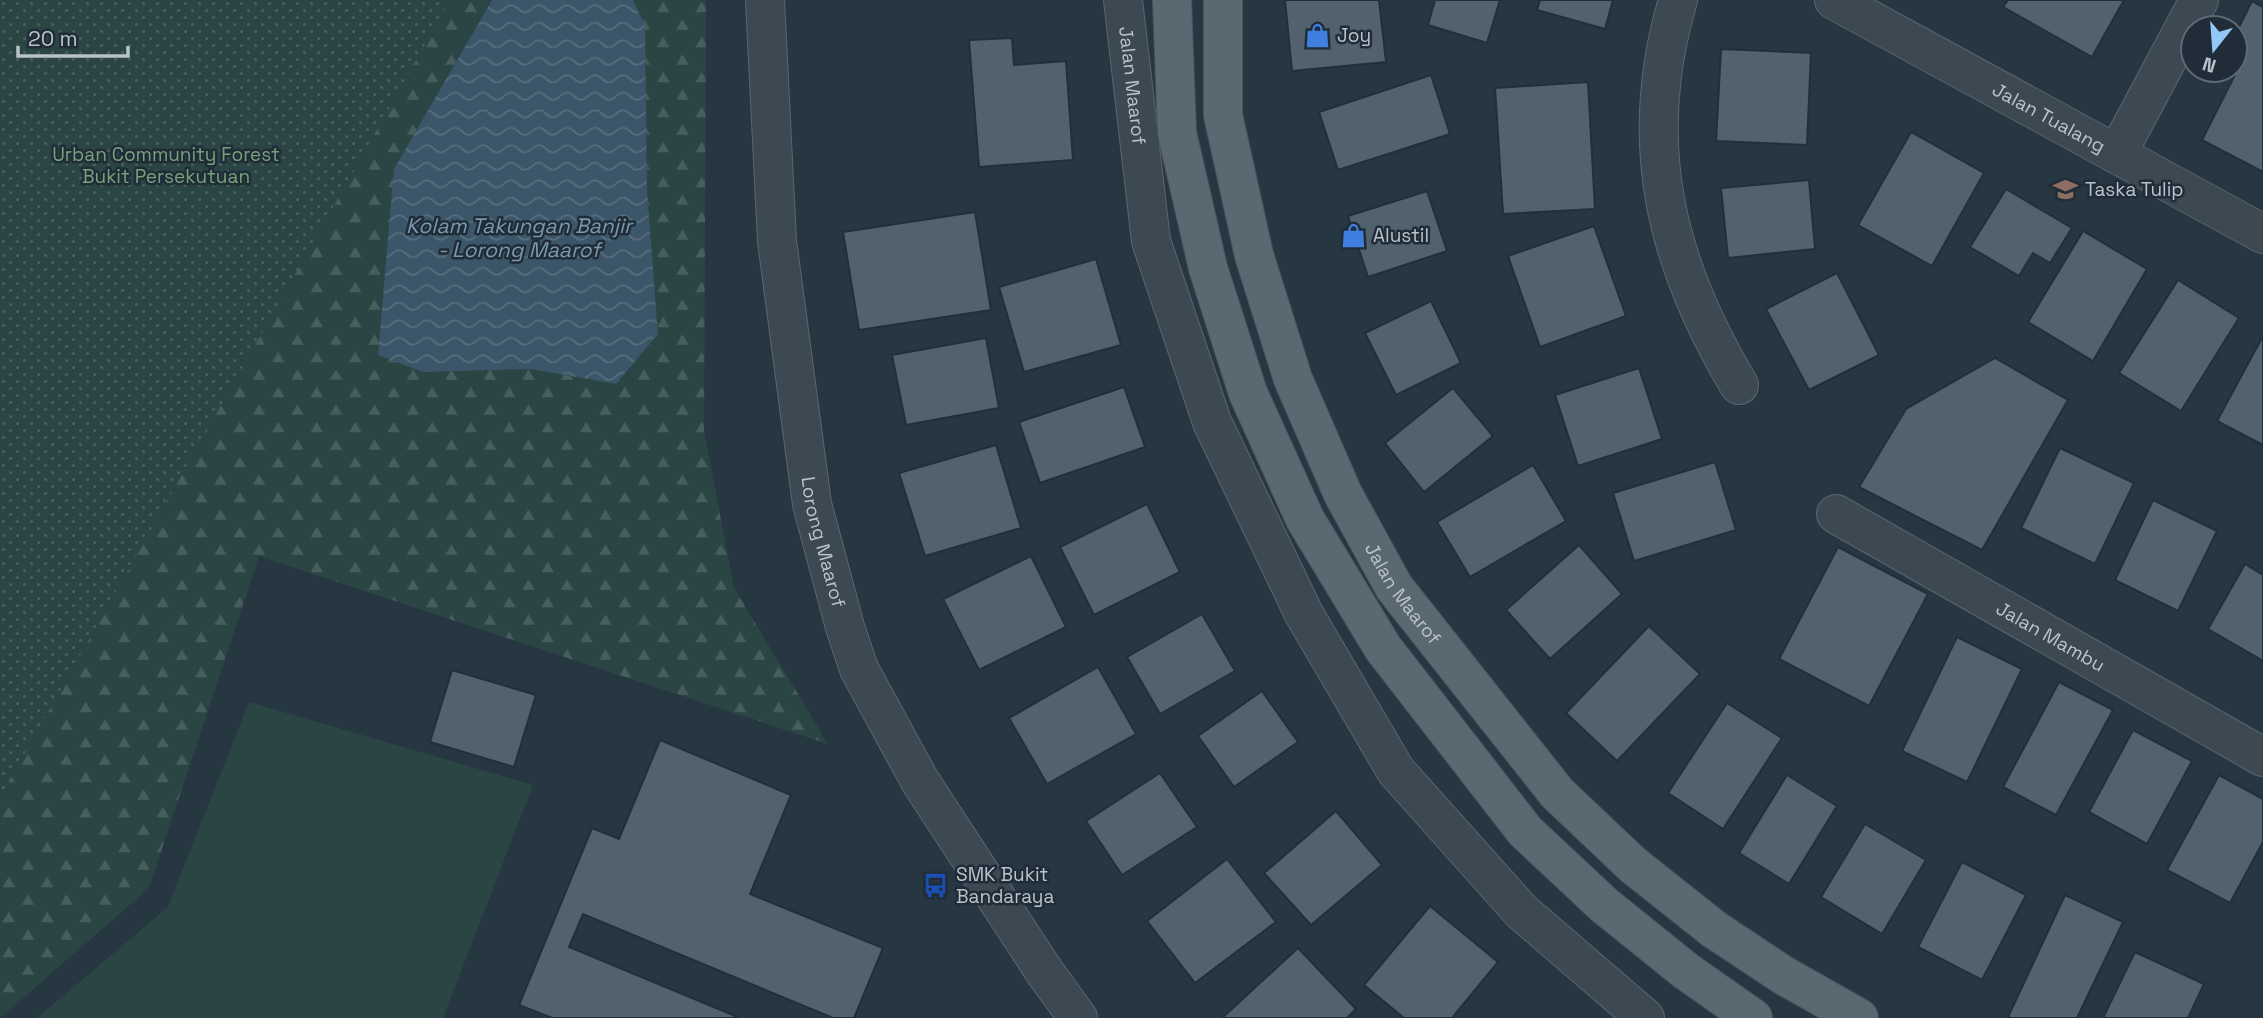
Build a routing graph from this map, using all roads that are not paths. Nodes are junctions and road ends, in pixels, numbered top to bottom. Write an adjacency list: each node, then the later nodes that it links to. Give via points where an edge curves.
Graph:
1 (765, 0): 13 (street, Lorong Maarof, via 777,241 812,504 845,628 859,669 920,781)
2 (1123, 0): 14 (street, Jalan Maarof, via 1151,241 1212,422 1304,614 1396,771 1521,911)
3 (1172, 0): 15 (main road, Jalan Maarof, via 1177,133 1208,268 1248,393 1306,519 1383,648 1525,831 1604,905)
4 (1223, 0): 16 (main road, Jalan Maarof, via 1223,115 1254,255 1293,379 1343,494 1394,587 1557,793 1633,865 1714,930)
5 (1678, 0): 10 (street, via 1661,83 1663,188 1689,291)
6 (1834, 0): 8 (street, Jalan Tualang)
7 (2199, 0): 8 (street)
8 (2117, 154): 9 (street, Jalan Tualang)
9 (2263, 234)
10 (1739, 385)
11 (1836, 514): 12 (street, Jalan Mambu)
12 (2263, 757)
13 (1078, 1018)
14 (1645, 1018)
15 (1753, 1018)
16 (1859, 1018)

